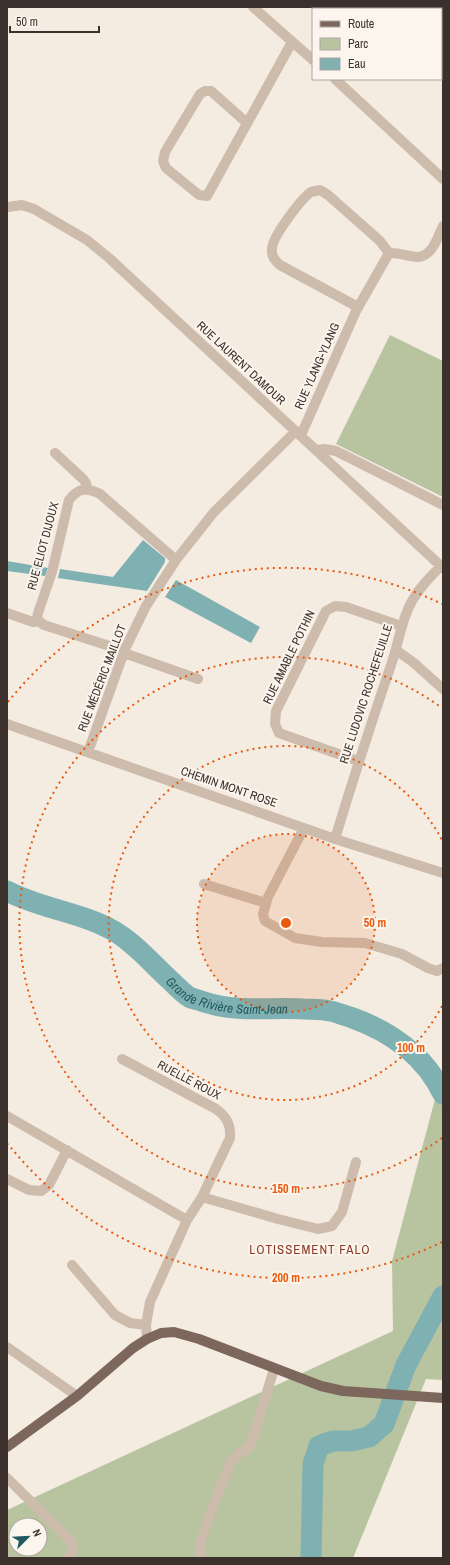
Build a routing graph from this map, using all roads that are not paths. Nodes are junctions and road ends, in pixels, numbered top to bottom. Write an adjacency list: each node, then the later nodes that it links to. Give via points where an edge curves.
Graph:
1 (253, 7): 2 (street)
2 (292, 42): 3 (street); 5 (street)
3 (312, 59)
4 (336, 80): 6 (street)
5 (247, 123): 5 (street, via 207,196 199,194 166,168 163,161 165,152 200,94 205,91 211,91)
6 (443, 179)
7 (7, 207): 11 (street, RUE LAURENT DAMOUR, via 22,205 34,208 87,240)
8 (443, 226): 9 (street, via 431,251 419,257)
9 (389, 253): 10 (street, RUE YLANG-YLANG); 10 (street, via 380,241 320,190 310,193 285,221 272,244 274,259)
10 (358, 307): 11 (street, RUE YLANG-YLANG)
11 (298, 433): 12 (street, RUE LAURENT DAMOUR); 16 (street, RUE MÉDÉRIC MAILLOT, via 214,512)
12 (316, 450): 15 (street, via 325,448 336,451); 17 (street, RUE LAURENT DAMOUR)
13 (55, 453): 14 (street, via 83,479)
14 (87, 489): 16 (street, via 100,494); 19 (street, RUE ELIOT DIJOUX, via 73,494 69,500 52,572 38,613)
15 (443, 504)
16 (176, 560): 22 (street, RUE MÉDÉRIC MAILLOT, via 146,606)
17 (442, 567): 20 (street, RUE LUDOVIC ROCHEFEUILLE, via 423,584 411,602)
18 (7, 613): 19 (street, via 33,622)
19 (39, 621): 22 (street, via 44,625)
20 (401, 626): 21 (street, RUE LUDOVIC ROCHEFEUILLE); 27 (street, RUE AMABLE POTHIN, via 346,607 335,606 326,611 276,711 275,724 279,733)
21 (396, 650): 24 (street); 27 (street, RUE LUDOVIC ROCHEFEUILLE)
22 (124, 652): 23 (street); 26 (street, RUE MÉDÉRIC MAILLOT)
23 (198, 679)
24 (443, 689)
25 (7, 724): 26 (street, CHEMIN MONT ROSE)
26 (88, 752): 28 (street, CHEMIN MONT ROSE)
27 (358, 761): 29 (street, RUE LUDOVIC ROCHEFEUILLE)
28 (304, 828): 29 (street, CHEMIN MONT ROSE); 32 (street)
29 (335, 839): 30 (street, CHEMIN MONT ROSE)
30 (443, 873)
31 (204, 884): 32 (street)
32 (266, 903): 33 (street, via 263,914 265,921 295,938 322,942 365,943 402,954 437,971)
33 (443, 968)
34 (122, 1058): 39 (street, RUELLE ROUX, via 216,1109 228,1121 231,1129 230,1138)
35 (7, 1116): 36 (street)
36 (67, 1150): 38 (street, via 49,1185 41,1191 29,1190); 40 (street)
37 (356, 1162): 39 (street, via 342,1212 332,1226 318,1229)
38 (7, 1179)
39 (202, 1197): 40 (street, RUELLE ROUX)
40 (187, 1220): 42 (street, RUELLE ROUX, via 150,1302)
41 (72, 1265): 42 (street, via 115,1315 130,1323)
42 (146, 1325): 43 (street, RUELLE ROUX)
43 (147, 1339): 45 (main road, via 161,1333 174,1332 199,1339); 46 (main road)
44 (7, 1347): 46 (street)
45 (274, 1369): 47 (main road, via 320,1386 343,1390); 51 (street, via 252,1441 247,1449 231,1462 211,1511 201,1540)
46 (77, 1396): 48 (main road)
47 (443, 1398)
48 (7, 1447)
49 (7, 1478): 50 (street, via 71,1541 73,1551)
50 (68, 1558)
51 (200, 1558)

